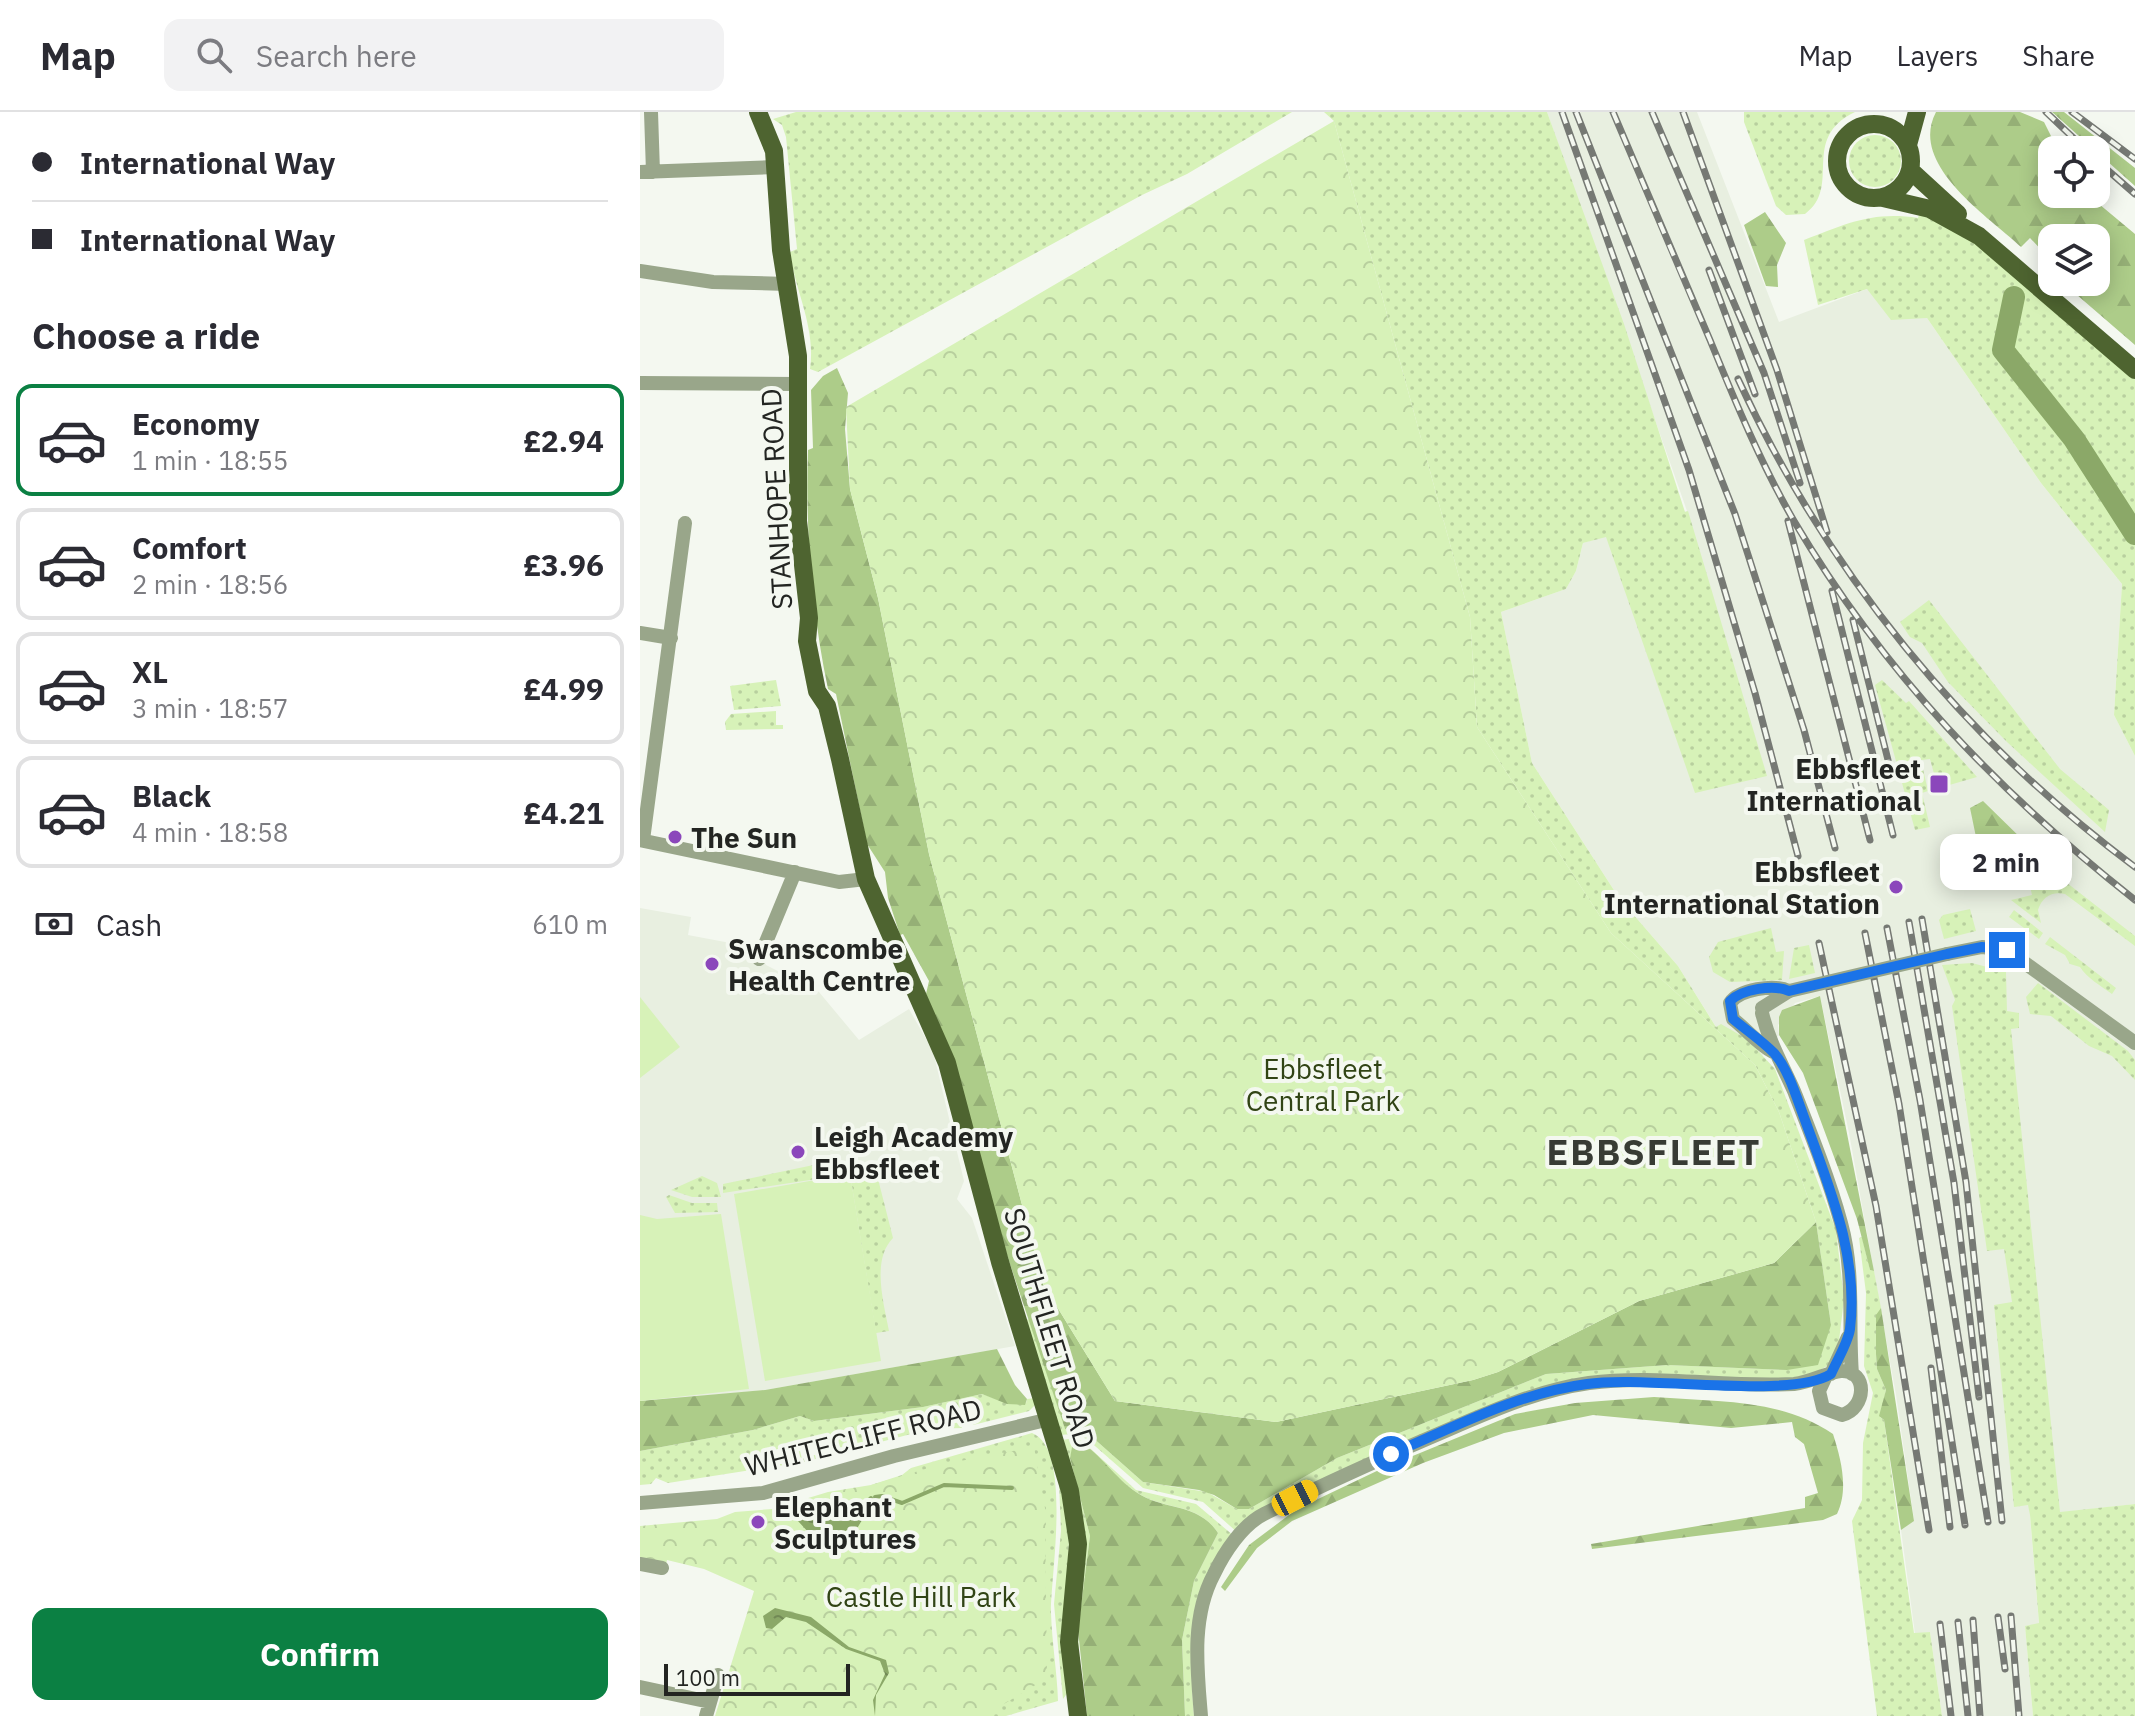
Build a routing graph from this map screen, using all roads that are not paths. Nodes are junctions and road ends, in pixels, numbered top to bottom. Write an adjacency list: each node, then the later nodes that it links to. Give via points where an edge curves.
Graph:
1 (651, 112): 9 (street)
2 (758, 112): 7 (main road, STANHOPE ROAD)
3 (1890, 112): 5 (main road)
4 (1917, 112): 6 (main road)
5 (1864, 125): 6 (main road, via 1891,128); 10 (main road, via 1841,145 1839,173 1855,193)
6 (1908, 145): 8 (main road)
7 (775, 167): 9 (street); 13 (main road, STANHOPE ROAD)
8 (1910, 170): 10 (main road); 11 (main road)
9 (646, 172)
10 (1883, 198): 11 (main road, via 1930,209)
11 (1979, 236): 14 (main road)
12 (640, 271): 13 (street, via 713,282)
13 (788, 284): 16 (main road, STANHOPE ROAD)
14 (2135, 370)
15 (640, 383): 16 (street)
16 (797, 384): 22 (main road, STANHOPE ROAD, via 798,521 807,639)
17 (685, 523): 19 (street)
18 (640, 633): 19 (street)
19 (671, 638): 20 (street)
20 (642, 840): 21 (street)
21 (795, 872): 22 (street, via 845,883); 23 (street)
22 (866, 879): 33 (main road, SOUTHFLEET ROAD, via 947,1063 989,1225)
23 (759, 959)
24 (1789, 991): 25 (street, via 1780,987); 26 (street); 28 (street, bridge, via 1982,947 2007,950)
25 (1745, 993): 26 (street, via 1758,996); 27 (street, via 1732,998 1729,1007 1735,1021)
26 (1762, 1010): 27 (street, via 1756,1022); 29 (street)
27 (1747, 1025): 29 (street, via 1751,1035)
28 (2135, 1043)
29 (1773, 1052): 30 (street, via 1795,1095 1842,1225 1851,1285)
30 (1848, 1337): 31 (street); 32 (street)
31 (1852, 1374): 32 (street); 32 (street, via 1861,1385 1861,1398 1844,1415 1829,1412 1820,1403 1819,1389)
32 (1828, 1376): 41 (street, via 1776,1384 1618,1381 1549,1391 1501,1407 1264,1514 1225,1555 1203,1599 1196,1627)
33 (1050, 1419): 34 (street, WHITECLIFF ROAD, via 763,1493); 40 (main road, SOUTHFLEET ROAD, via 1077,1525 1069,1642)
34 (640, 1503)
35 (640, 1564): 36 (street)
36 (662, 1568)
37 (718, 1675): 39 (street)
38 (640, 1687): 39 (street)
39 (708, 1709)
40 (1078, 1716)
41 (1201, 1716)

